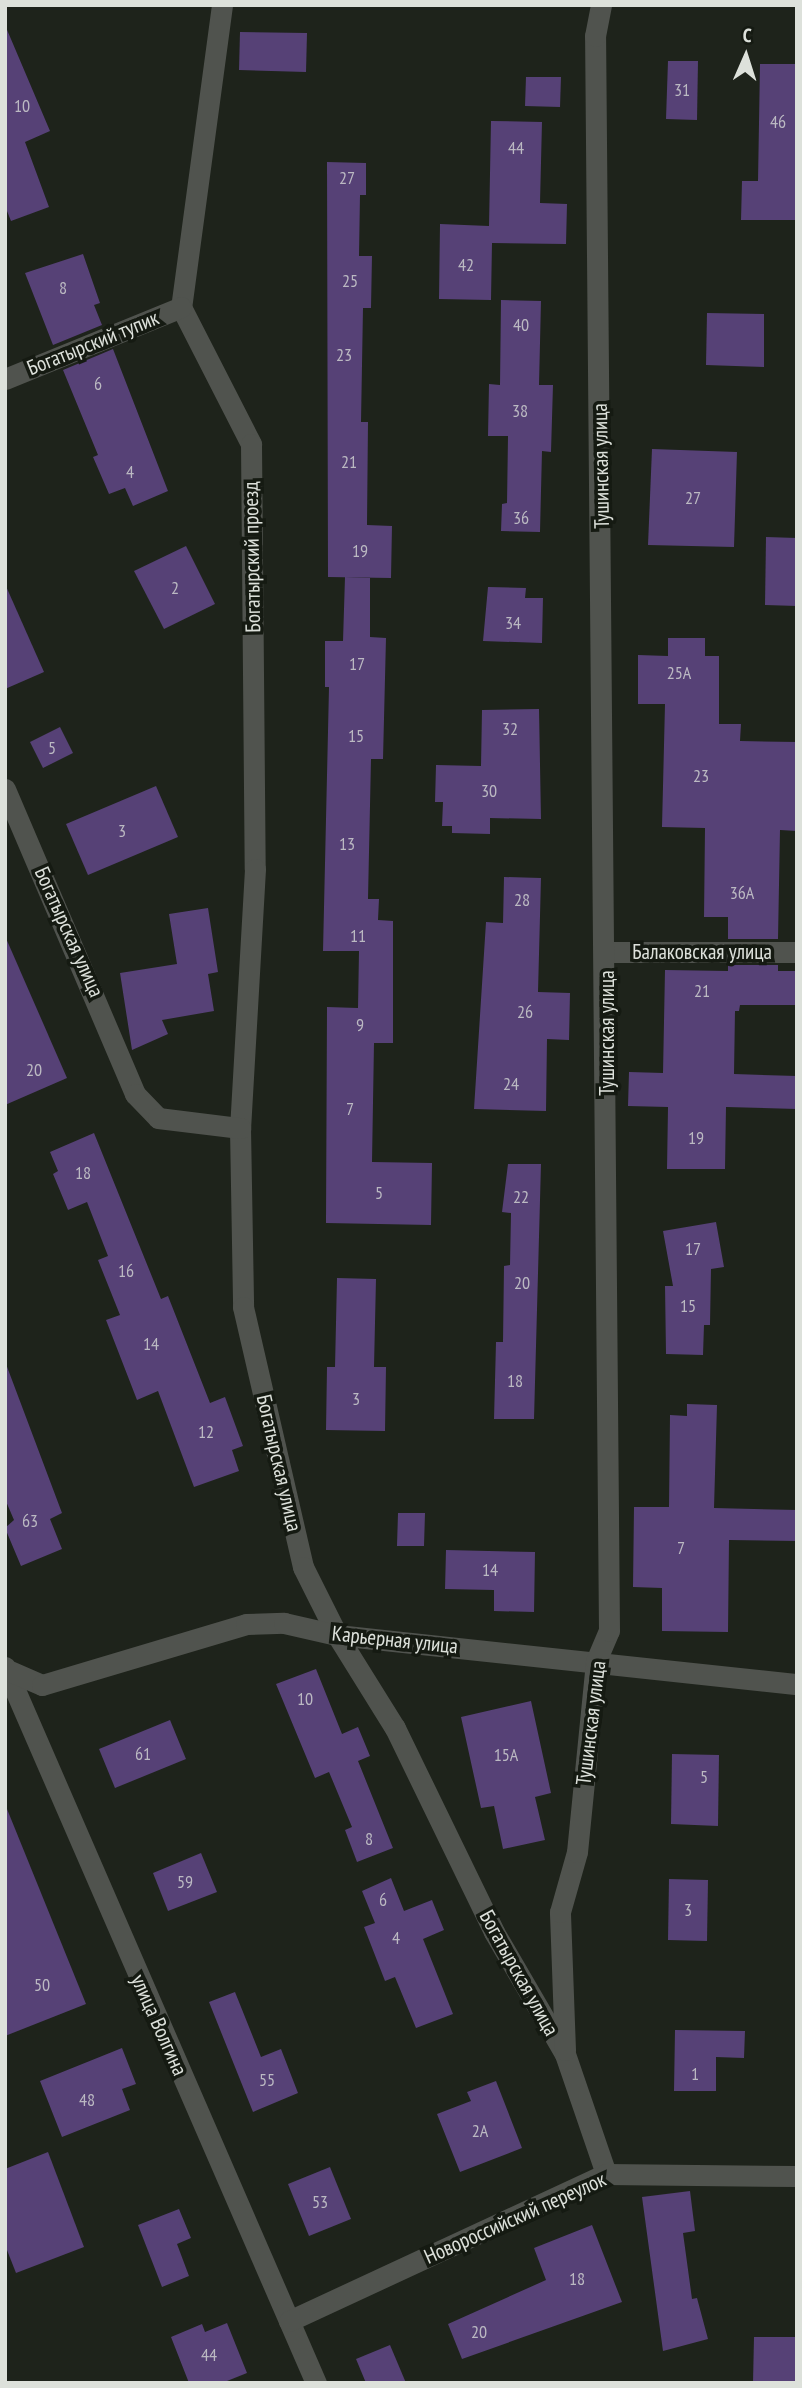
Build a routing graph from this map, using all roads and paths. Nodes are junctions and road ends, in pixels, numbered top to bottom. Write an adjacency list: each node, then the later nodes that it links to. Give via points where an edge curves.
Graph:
1 (222, 5): 3 (street)
2 (601, 5): 6 (street, Тушинская улица, via 595,36)
3 (181, 307): 4 (street, Богатырский тупик); 8 (street, Богатырский проезд, via 251,444 255,869)
4 (5, 379)
5 (5, 789): 8 (street, Богатырская улица, via 135,1094 158,1118)
6 (606, 952): 7 (street, Балаковская улица); 10 (street, Тушинская улица, via 609,1631)
7 (797, 952)
8 (240, 1128): 9 (street, Богатырская улица, via 243,1307 303,1567)
9 (337, 1634): 10 (street, Карьерная улица); 11 (street, Карьерная улица, via 284,1623 246,1624 42,1685); 13 (street, Богатырская улица, via 395,1728 495,1933)
10 (596, 1661): 12 (street, Карьерная улица); 13 (street, Тушинская улица, via 577,1852 560,1912)
11 (6, 1668): 16 (street, улица Волгина)
12 (797, 1684)
13 (565, 2054): 14 (street, Богатырская улица)
14 (606, 2174): 15 (street, Новороссийский переулок); 16 (street, Новороссийский переулок)
15 (797, 2176)
16 (289, 2321): 17 (street, улица Волгина)
17 (316, 2383)

